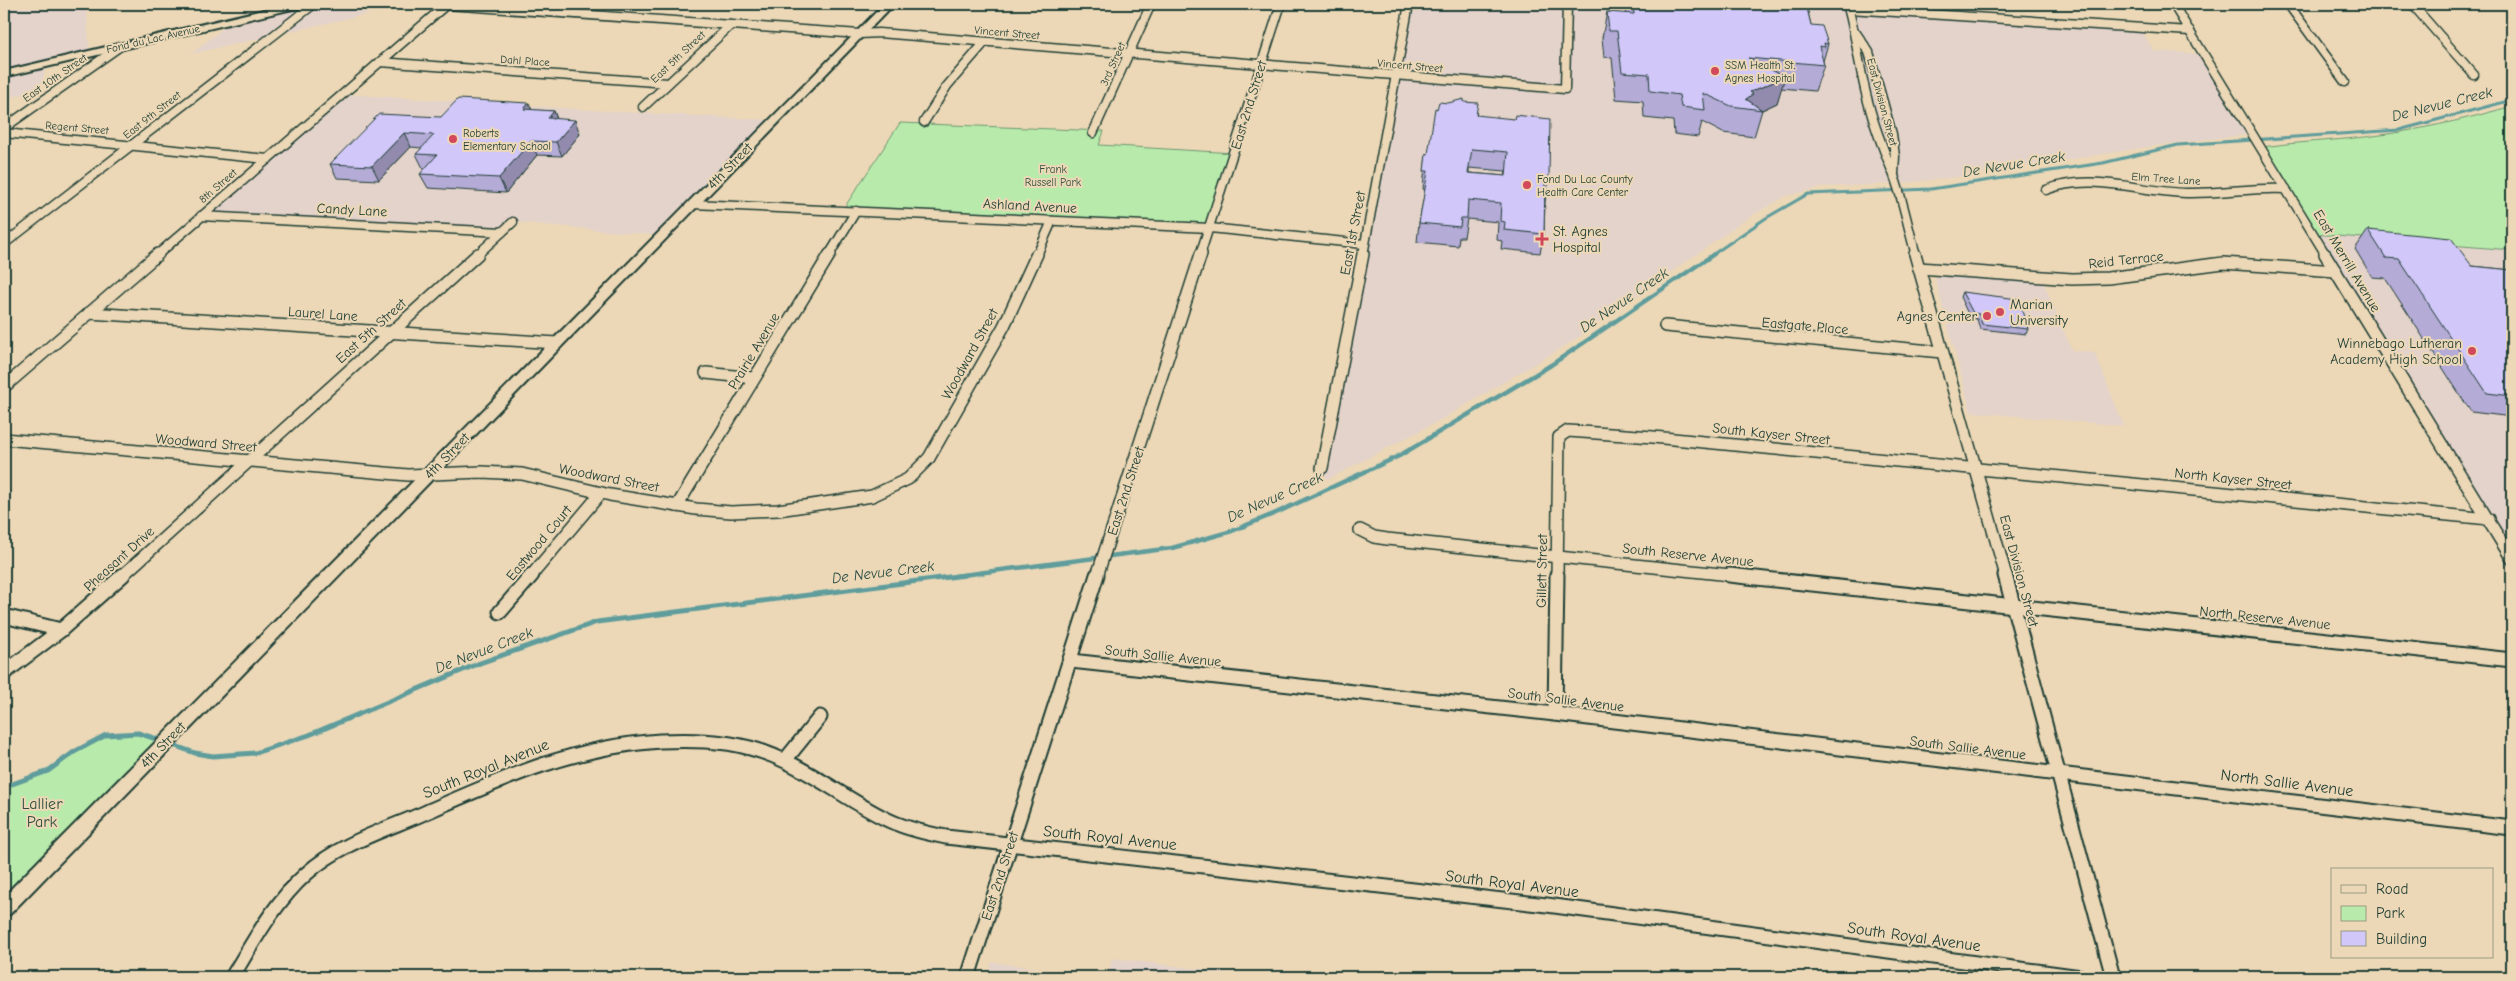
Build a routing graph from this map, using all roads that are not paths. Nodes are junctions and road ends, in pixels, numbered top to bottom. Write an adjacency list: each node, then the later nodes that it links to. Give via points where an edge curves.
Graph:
1 (301, 4): 20 (main road, Fond du Lac Avenue)
2 (314, 4): 34 (street, East 9th Street)
3 (447, 4): 14 (street, Vincent Street); 22 (street, 8th Street)
4 (576, 4): 14 (street)
5 (889, 4): 18 (street, 4th Street)
6 (1151, 4): 21 (street, 3rd Street)
7 (1282, 4): 23 (street, East 2nd Street)
8 (1409, 4): 25 (street, East 1st Street)
9 (1567, 4): 25 (street, Vincent Street, via 1565,89)
10 (2173, 4): 16 (street, East Merrill Avenue)
11 (2288, 4): 27 (street)
12 (2412, 4): 26 (street)
13 (1848, 7): 16 (street); 17 (street, East Division Street)
14 (566, 14): 15 (street, Vincent Street)
15 (731, 25): 18 (street, Vincent Street); 28 (street, East 5th Street)
16 (2190, 31): 37 (street, East Merrill Avenue)
17 (1856, 33): 36 (street, East Division Street, via 1856,51 1868,103 1882,151); 36 (street, East Division Street, via 1869,52 1892,134)
18 (860, 34): 19 (street, Vincent Street); 39 (street, 4th Street)
19 (985, 42): 21 (street, Vincent Street); 30 (street, via 947,86)
20 (119, 47): 24 (main road, Fond du Lac Avenue); 31 (street, East 10th Street)
21 (1130, 54): 23 (street, Vincent Street); 33 (street, 3rd Street)
22 (380, 62): 28 (street, Dahl Place); 35 (street, 8th Street)
23 (1262, 64): 25 (street, Vincent Street); 44 (street, East 2nd Street)
24 (4, 74)
25 (1396, 76): 47 (street, East 1st Street)
26 (2474, 76)
27 (2345, 82)
28 (668, 83): 29 (street, East 5th Street)
29 (643, 106)
30 (924, 122)
31 (4, 128)
32 (4, 132): 34 (street, Regent Street)
33 (1093, 134)
34 (133, 144): 35 (street, Regent Street); 46 (street, East 9th Street)
35 (268, 159): 41 (street, 8th Street)
36 (1894, 174): 48 (street, East Division Street)
37 (2286, 189): 38 (street, Elm Tree Lane, via 2266,187 2234,192 2186,193 2076,182); 49 (street, East Merrill Avenue)
38 (2046, 190)
39 (693, 204): 40 (street, Ashland Avenue); 53 (street, 4th Street)
40 (856, 212): 42 (street, Ashland Avenue); 56 (street, Prairie Avenue)
41 (201, 216): 45 (street, Candy Lane); 50 (street, 8th Street)
42 (1052, 220): 44 (street, Ashland Avenue); 65 (street, Woodward Street, via 1004,326 929,458 908,480 885,492 863,498 778,510 731,512)
43 (513, 222): 45 (street, East 5th Street)
44 (1210, 228): 47 (street, Ashland Avenue); 75 (street, East 2nd Street)
45 (502, 232): 52 (street, East 5th Street)
46 (4, 244)
47 (1364, 244): 61 (street, East 1st Street)
48 (1919, 268): 49 (street, Reid Terrace, via 2072,279 2122,277 2230,263); 54 (street, East Division Street)
49 (2336, 271): 66 (street, East Merrill Avenue)
50 (88, 313): 52 (street, Laurel Lane); 57 (street, 8th Street)
51 (1665, 326): 54 (street, Eastgate Place)
52 (390, 332): 53 (street, Laurel Lane); 60 (street, East 5th Street)
53 (556, 344): 63 (street, 4th Street)
54 (1942, 352): 62 (street, East Division Street)
55 (706, 373): 56 (street)
56 (753, 378): 65 (street, Prairie Avenue)
57 (4, 387)
58 (1565, 432): 62 (street, South Kayser Street, via 1596,432); 68 (street, Gillett Street, via 1559,437)
59 (4, 439): 60 (street, Woodward Street)
60 (249, 463): 63 (street, Woodward Street); 73 (street, Pheasant Drive)
61 (1322, 468)
62 (1975, 468): 66 (street, North Kayser Street); 70 (street, East Division Street)
63 (428, 476): 64 (street, Woodward Street, via 522,474); 83 (street, 4th Street)
64 (601, 493): 65 (street, Woodward Street); 71 (street, Eastwood Court)
65 (677, 506)
66 (2489, 519): 69 (street, East Merrill Avenue)
67 (1360, 530): 68 (street, South Reserve Avenue, via 1387,539)
68 (1557, 556): 70 (street, South Reserve Avenue); 77 (street, Gillett Street)
69 (2512, 559)
70 (2014, 606): 74 (street, North Reserve Avenue); 80 (street, East Division Street)
71 (500, 612)
72 (4, 616): 73 (street)
73 (61, 630): 76 (street, Pheasant Drive)
74 (2512, 660)
75 (1071, 661): 77 (street, South Sallie Avenue); 82 (street, East 2nd Street)
76 (4, 673)
77 (1556, 714): 80 (street, South Sallie Avenue)
78 (820, 717): 79 (street)
79 (786, 759): 82 (street, South Royal Avenue, via 896,824); 84 (street, South Royal Avenue, via 732,743 682,740 582,752 524,770 357,842 323,861 279,902)
80 (2057, 773): 81 (street, North Sallie Avenue); 87 (street, East Division Street)
81 (2512, 828)
82 (1010, 845): 85 (street, East 2nd Street); 86 (street, South Royal Avenue, via 1547,904)
83 (4, 908)
84 (232, 977)
85 (968, 977)
86 (2081, 977)
87 (2113, 977)

